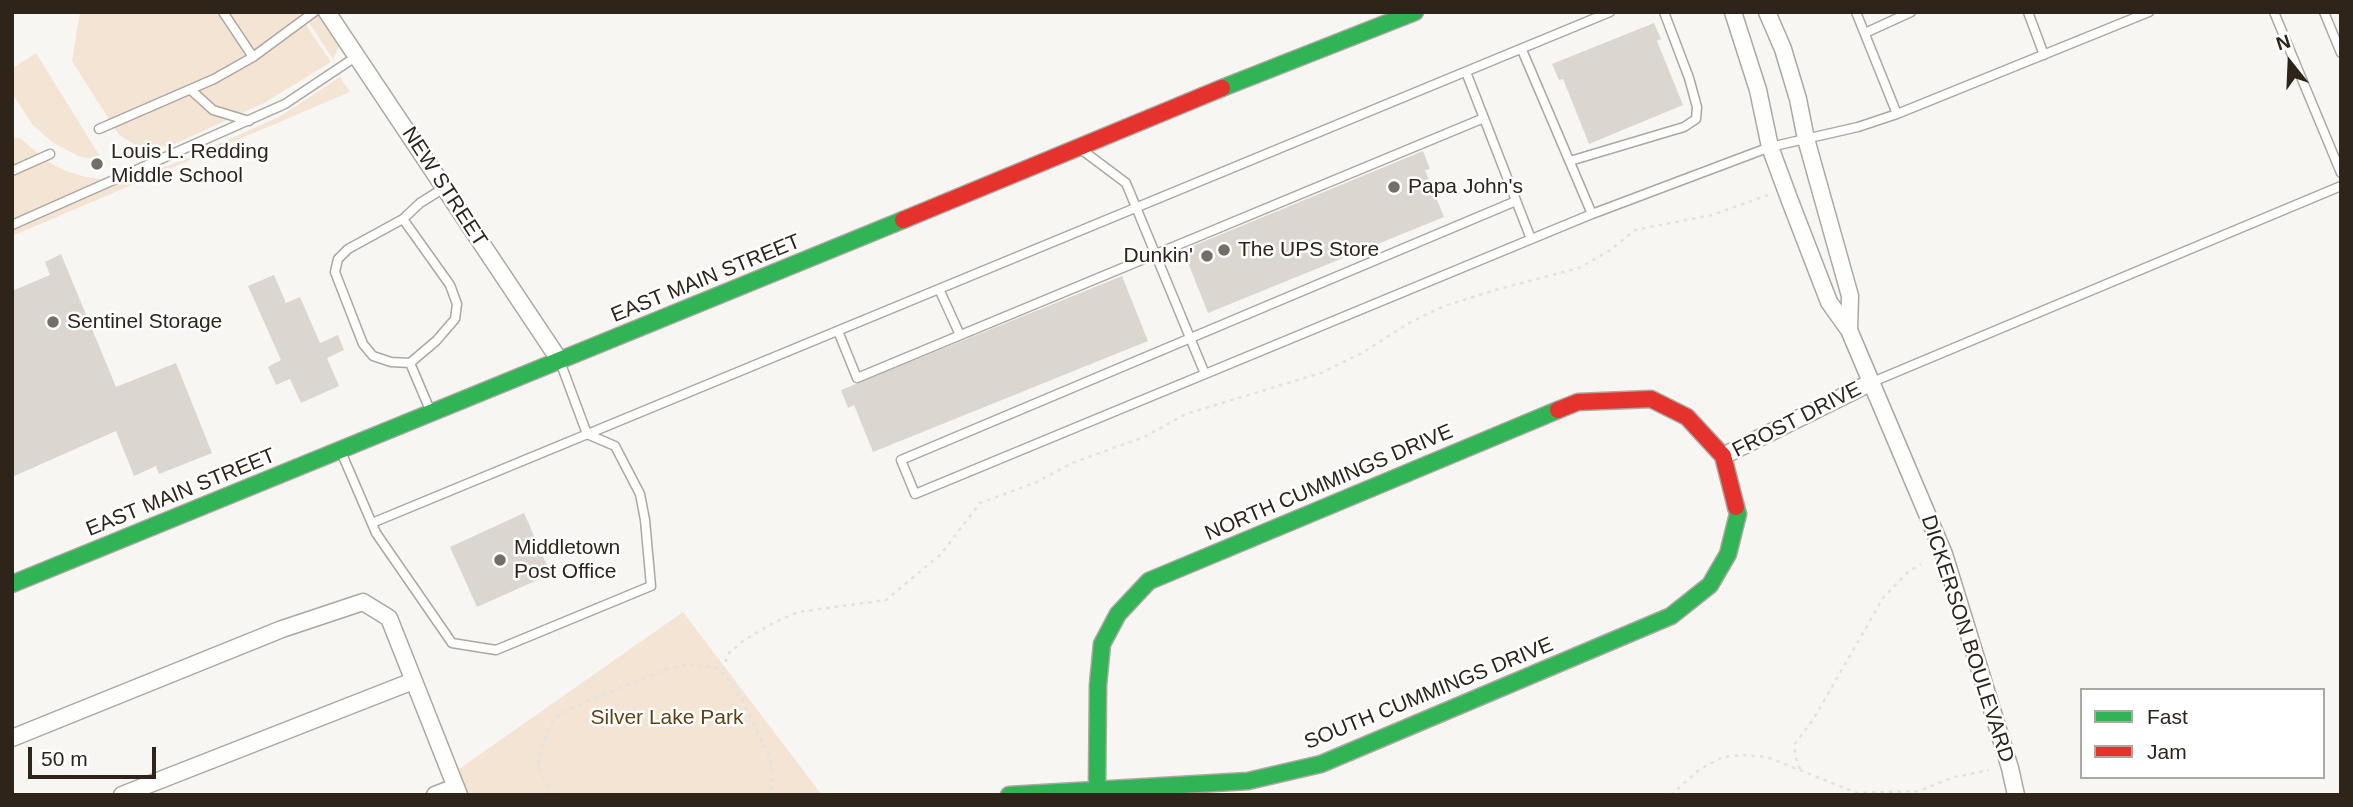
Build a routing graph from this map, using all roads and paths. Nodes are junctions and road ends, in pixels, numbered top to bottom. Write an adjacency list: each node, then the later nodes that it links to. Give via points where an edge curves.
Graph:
1 (223, 12): 20 (lane)
2 (314, 12): 20 (lane)
3 (327, 12): 18 (street, NEW STREET)
4 (1415, 12): 29 (street, EAST MAIN STREET)
5 (1610, 12): 16 (lane)
6 (1664, 12): 31 (lane, via 1689,78 1696,119 1684,127)
7 (1733, 12): 28 (street, DICKERSON BOULEVARD)
8 (1768, 12): 27 (street, DICKERSON BOULEVARD, via 1798,99)
9 (1856, 12): 15 (lane)
10 (1912, 12): 15 (lane)
11 (2028, 12): 19 (lane)
12 (2149, 12): 19 (lane)
13 (2274, 12): 33 (lane)
14 (2324, 12): 17 (lane)
15 (1865, 33): 23 (lane)
16 (1522, 50): 21 (lane); 31 (lane)
17 (2341, 53)
18 (357, 55): 25 (lane, via 285,104); 35 (street, NEW STREET)
19 (2044, 55): 23 (lane)
20 (253, 57): 22 (lane)
21 (1466, 72): 24 (lane); 38 (lane)
22 (191, 90): 25 (lane, via 213,110); 26 (lane)
23 (1897, 114): 27 (lane)
24 (1484, 118): 36 (lane); 43 (lane)
25 (249, 121): 41 (lane)
26 (99, 129)
27 (1806, 139): 28 (lane); 45 (street, DICKERSON BOULEVARD, via 1850,296)
28 (1770, 147): 37 (street, DICKERSON BOULEVARD); 39 (lane)
29 (1080, 148): 38 (lane, via 1126,183); 49 (street, EAST MAIN STREET)
30 (50, 154): 32 (lane)
31 (1570, 162): 39 (lane)
32 (12, 171)
33 (2341, 173)
34 (2341, 186): 52 (lane)
35 (444, 188): 40 (lane); 49 (street, NEW STREET)
36 (1516, 201): 42 (lane); 48 (lane)
37 (1790, 201): 45 (street, DICKERSON BOULEVARD, via 1829,302); 60 (path, via 1774,205 1773,194 1712,215 1636,230 1579,268 1444,306 1321,373 1186,414 1144,437 980,503 941,554 886,600 798,612 743,641 729,653)
38 (1138, 208): 43 (lane); 44 (lane)
39 (1592, 214): 42 (lane)
40 (403, 219): 50 (lane, via 450,285 457,304 455,319); 50 (lane, via 348,249 338,259 335,272 363,344 373,356)
41 (12, 225)
42 (1531, 239): 51 (lane)
43 (1156, 254): 47 (lane); 48 (lane)
44 (939, 289): 46 (lane); 47 (lane)
45 (1849, 330): 52 (street, DICKERSON BOULEVARD)
46 (838, 331): 47 (lane, via 857,378); 54 (lane)
47 (960, 335)
48 (1191, 338): 51 (lane); 51 (lane, via 901,460 915,494)
49 (560, 361): 53 (street, EAST MAIN STREET); 54 (lane)
50 (410, 363): 53 (lane)
51 (1205, 374)
52 (1870, 383): 56 (street, FROST DRIVE); 73 (street, DICKERSON BOULEVARD, via 1944,554)
53 (431, 413): 55 (street, EAST MAIN STREET)
54 (587, 434): 57 (lane); 57 (lane, via 615,446 639,494 652,586 496,650 452,643)
55 (341, 452): 57 (lane); 59 (street, EAST MAIN STREET)
56 (1723, 456): 65 (street, SOUTH CUMMINGS DRIVE, via 1738,514 1728,554 1710,585 1671,616 1321,764 1248,781); 65 (street, NORTH CUMMINGS DRIVE, via 1686,417 1651,399 1578,402 1149,581 1118,614 1102,644)
57 (372, 523)
58 (1921, 564): 63 (path, via 1883,598 1796,744)
59 (12, 584)
60 (722, 670): 69 (path, via 687,664 664,670 561,714 550,725 540,751 542,776); 70 (path, via 742,699 770,758)
61 (414, 681): 62 (street, via 389,618 363,602 282,629); 66 (street); 67 (street)
62 (12, 738)
63 (1800, 769): 64 (path, via 1857,793 1919,791); 72 (path, via 1767,757 1723,757 1700,769)
64 (1989, 770)
65 (1097, 790): 71 (street, SOUTH CUMMINGS DRIVE)
66 (458, 791): 68 (street)
67 (122, 795)
68 (435, 795)
69 (553, 795)
70 (770, 795)
71 (1009, 795)
72 (1671, 795)
73 (2016, 795)

